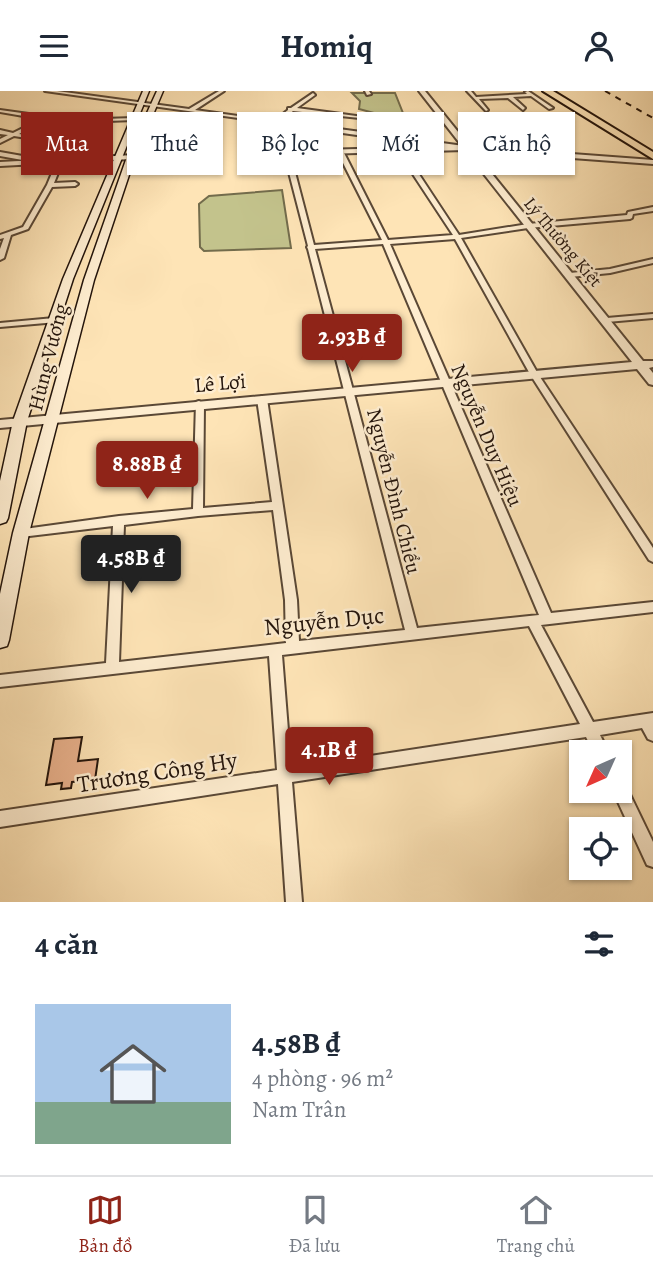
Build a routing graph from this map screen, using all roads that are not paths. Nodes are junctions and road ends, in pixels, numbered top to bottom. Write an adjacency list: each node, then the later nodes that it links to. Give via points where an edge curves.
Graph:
1 (47, 91): 14 (street)
2 (146, 91): 14 (main road, Hùng Vương)
3 (160, 91): 15 (main road, Hùng Vương)
4 (222, 91): 21 (street)
5 (422, 91): 34 (street, Lý Thường Kiệt)
6 (469, 91): 13 (street)
7 (526, 91): 11 (street)
8 (547, 91): 40 (highway)
9 (555, 91): 37 (highway)
10 (313, 94): 17 (street)
11 (532, 95): 12 (street); 16 (street)
12 (509, 96): 13 (street); 18 (street)
13 (475, 98): 19 (street)
14 (138, 105): 15 (street); 22 (main road, Hùng Vương)
15 (153, 106): 21 (street); 23 (main road, Hùng Vương)
16 (551, 108)
17 (289, 109): 24 (street); 25 (street)
18 (523, 109)
19 (486, 110)
20 (0, 111): 26 (street)
21 (189, 111): 27 (street)
22 (136, 112)
23 (150, 112)
24 (286, 112)
25 (320, 112)
26 (21, 114)
27 (237, 118)
28 (21, 130): 31 (street)
29 (0, 132): 31 (street)
30 (343, 132): 36 (street)
31 (14, 134): 32 (street); 35 (street)
32 (21, 135)
33 (127, 135): 42 (main road, Hùng Vương)
34 (458, 140)
35 (0, 141)
36 (458, 147)
37 (653, 150)
38 (0, 154): 45 (street)
39 (575, 156): 46 (street)
40 (653, 156)
41 (113, 157): 42 (street)
42 (117, 157): 43 (street); 66 (main road, Hùng Vương)
43 (127, 157)
44 (343, 157): 60 (street, Nguyễn Duy Hiệu)
45 (21, 158)
46 (653, 162)
47 (21, 163): 48 (street)
48 (0, 164)
49 (127, 169): 76 (main road, Hùng Vương, via 89,280)
50 (53, 175): 55 (street)
51 (292, 175): 61 (street, Nguyễn Đình Chiểu)
52 (417, 175): 59 (street)
53 (486, 175): 57 (street, Lý Thường Kiệt)
54 (75, 184): 55 (street)
55 (50, 185): 58 (street, via 26,228)
56 (653, 209): 57 (street, via 630,212 629,217)
57 (528, 226): 59 (street); 64 (street, Lý Thường Kiệt)
58 (4, 237): 62 (street)
59 (457, 237): 60 (street); 70 (street)
60 (386, 242): 61 (street); 72 (street, Nguyễn Duy Hiệu)
61 (310, 247): 73 (street, Nguyễn Đình Chiểu)
62 (0, 258)
63 (653, 261): 64 (street)
64 (570, 275): 67 (street, Lý Thường Kiệt)
65 (653, 316): 67 (street)
66 (54, 320): 68 (street); 77 (main road, Hùng Vương)
67 (607, 320): 69 (street, Lý Thường Kiệt)
68 (0, 325)
69 (647, 364): 70 (street, Lê Lợi); 71 (street, Lý Thường Kiệt)
70 (534, 375): 72 (street, Lê Lợi); 84 (street)
71 (653, 381)
72 (445, 382): 73 (street, Lê Lợi); 86 (street, Nguyễn Duy Hiệu)
73 (351, 391): 74 (street, Lê Lợi); 87 (street, Nguyễn Đình Chiểu)
74 (262, 399): 75 (street, Lê Lợi); 79 (street)
75 (198, 404): 76 (street, Lê Lợi); 80 (street)
76 (54, 418): 77 (street, Lê Lợi); 83 (main road, Hùng Vương)
77 (20, 421): 78 (street, Lê Lợi); 81 (main road, Hùng Vương)
78 (0, 424)
79 (276, 506): 80 (street); 89 (street)
80 (198, 512): 82 (street)
81 (0, 518)
82 (118, 520): 83 (street); 91 (street)
83 (21, 533): 88 (main road, Hùng Vương)
84 (653, 557)
85 (653, 607): 86 (street, Nguyễn Dục)
86 (540, 620): 87 (street, Nguyễn Dục); 94 (street, Nguyễn Duy Hiệu)
87 (412, 634): 89 (street, Nguyễn Dục)
88 (0, 640)
89 (293, 648): 90 (street, Nguyễn Dục)
90 (275, 650): 91 (street, Nguyễn Dục); 96 (street)
91 (112, 668): 92 (street, Nguyễn Dục)
92 (0, 681)
93 (651, 725): 94 (street, Trương Công Hy)
94 (590, 728): 95 (street, Nguyễn Duy Hiệu); 96 (street, Trương Công Hy)
95 (596, 740)
96 (284, 776): 98 (street, Trương Công Hy); 100 (street)
97 (627, 803): 99 (street)
98 (0, 819)
99 (653, 859)
100 (294, 902)

